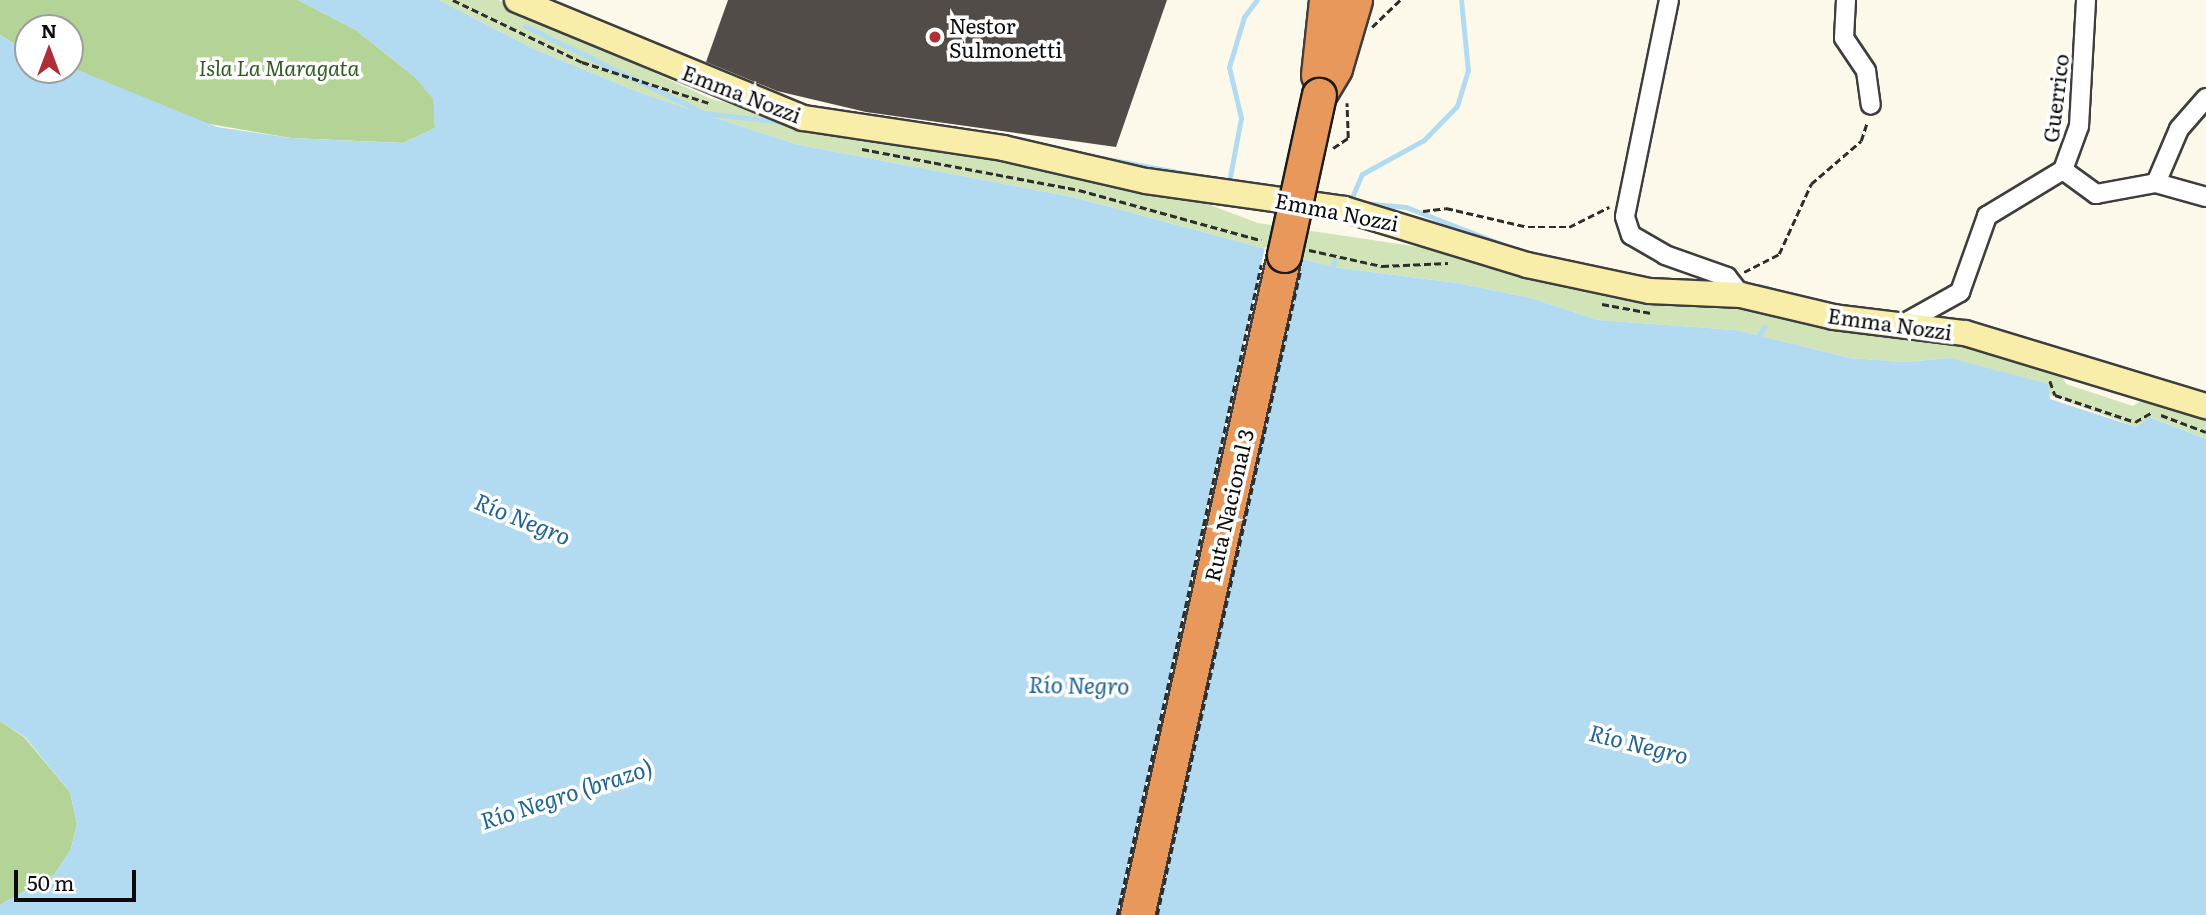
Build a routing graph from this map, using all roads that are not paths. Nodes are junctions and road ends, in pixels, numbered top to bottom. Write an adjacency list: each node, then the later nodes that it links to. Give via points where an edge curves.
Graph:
1 (517, 0): 13 (street, Emma Nozzi, via 803,118 1003,148 1146,181 1398,222 1545,270 1649,291)
2 (1326, 0): 7 (highway)
3 (1668, 0): 13 (street, via 1626,199 1631,235)
4 (1846, 0): 9 (street, via 1844,38 1866,71)
5 (2086, 0): 10 (street, Guerrico, via 2079,126)
6 (1351, 14): 7 (highway)
7 (1319, 95): 16 (highway, Ruta Nacional 3, bridge)
8 (2206, 98): 11 (street, via 2179,129)
9 (1871, 105)
10 (2063, 170): 11 (street, via 2095,194); 14 (street, Guerrico, via 1987,216 1960,292)
11 (2156, 183): 12 (street)
12 (2206, 197)
13 (1734, 286): 14 (street, Emma Nozzi, via 1834,317)
14 (1900, 326): 15 (street, Emma Nozzi, via 1965,333)
15 (2206, 406)
16 (1137, 915)

